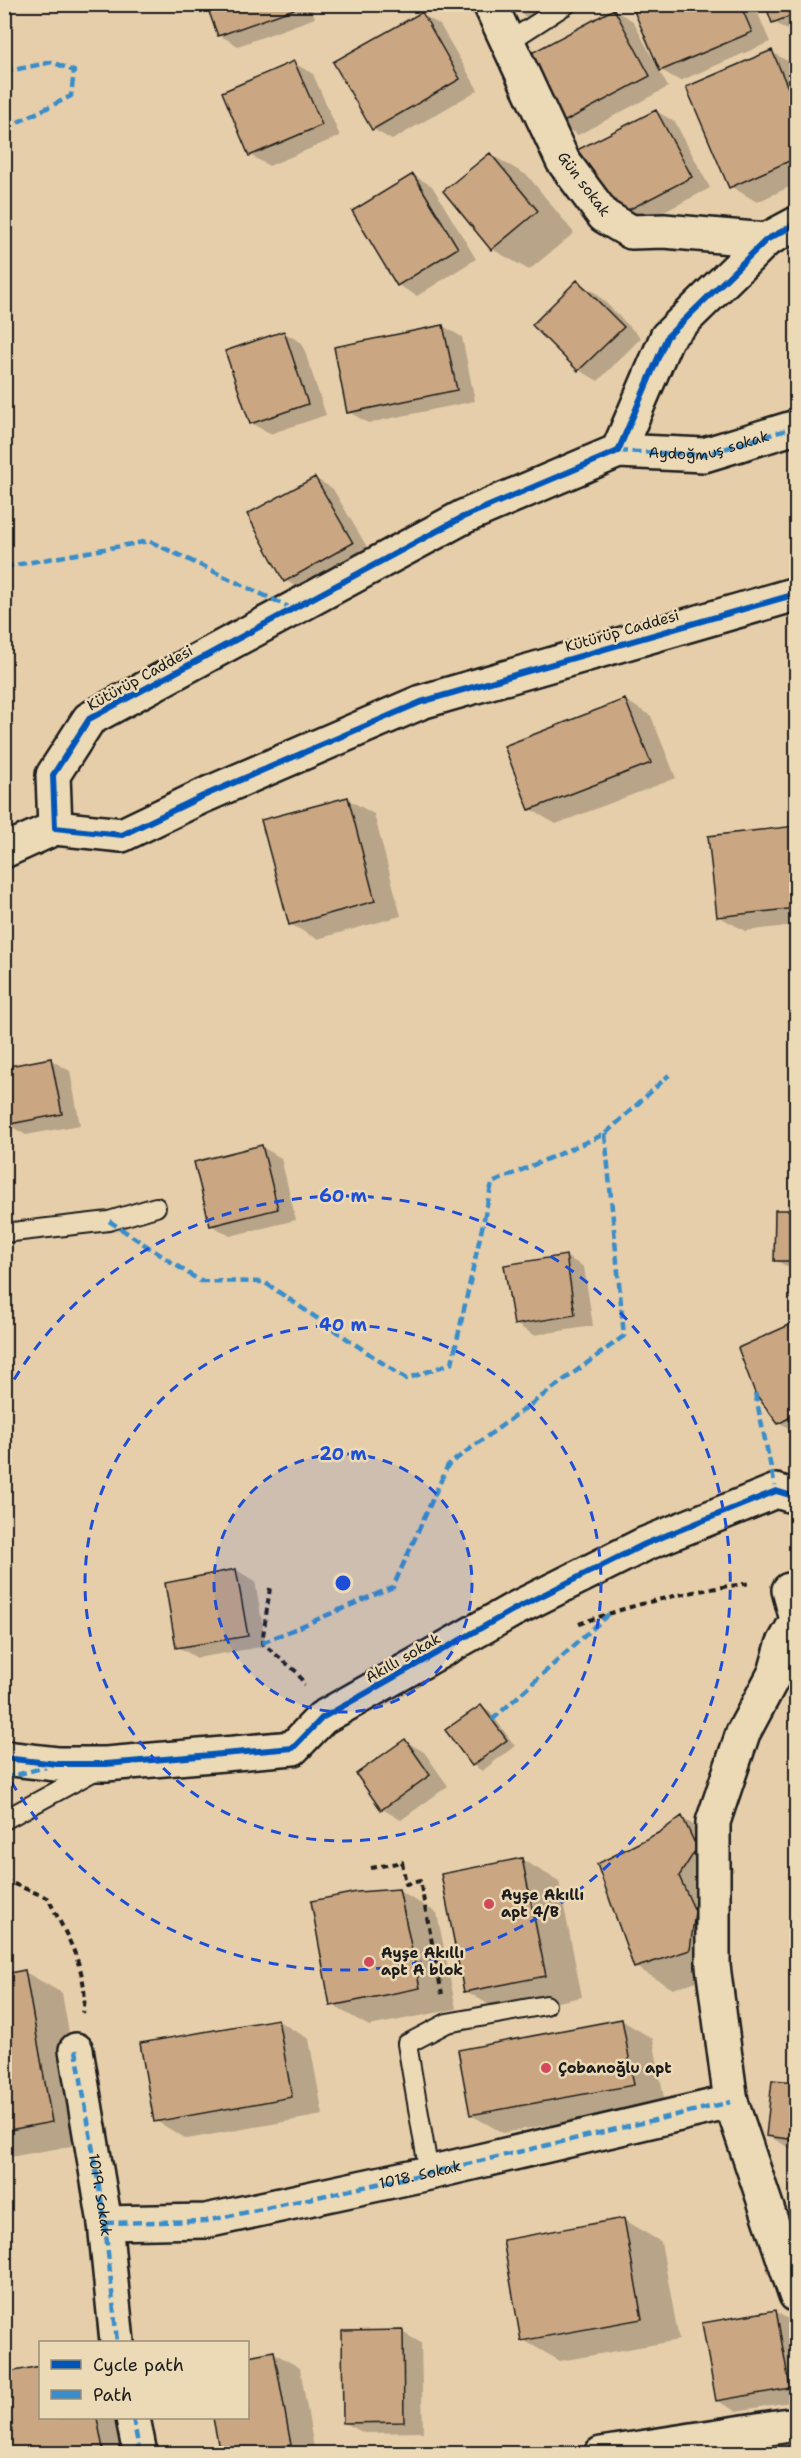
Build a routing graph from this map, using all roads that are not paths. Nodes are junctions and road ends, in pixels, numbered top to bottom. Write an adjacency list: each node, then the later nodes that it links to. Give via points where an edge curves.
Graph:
1 (490, 4): 3 (street, Gün sokak)
2 (567, 4): 3 (lane)
3 (508, 42): 5 (street, Gün sokak, via 563,161 604,216 631,232)
4 (796, 224): 5 (street)
5 (765, 240): 7 (street, via 667,337)
6 (796, 427): 7 (street, Aydoğmuş sokak, via 704,455)
7 (618, 451): 9 (street, Kütürüp Caddesi, via 463,517 89,718 53,775)
8 (796, 594): 9 (street, Kütürüp Caddesi, via 421,702 202,796 122,835)
9 (55, 828): 10 (street)
10 (4, 851)
11 (156, 1207): 12 (lane, via 109,1221)
12 (4, 1233)
13 (796, 1497): 17 (street, Akıllı sokak, via 776,1491 645,1544 513,1610 322,1718 293,1748)
14 (796, 1622): 22 (street, via 783,1645 775,1674 743,1733 713,1822 713,1966)
15 (4, 1758): 16 (street, Akıllı sokak)
16 (57, 1764): 17 (street, Akıllı sokak); 18 (street)
17 (106, 1764): 19 (lane)
18 (4, 1778)
19 (4, 1820)
20 (546, 2005): 23 (lane, via 447,2023 407,2044)
21 (76, 2050): 24 (street, 1019. Sokak)
22 (731, 2102): 23 (street, 1018. Sokak); 25 (street)
23 (429, 2173): 24 (street, 1018. Sokak, via 206,2221)
24 (105, 2223): 26 (street, 1019. Sokak)
25 (796, 2295)
26 (117, 2341)
27 (133, 2419): 29 (street)
28 (796, 2424): 30 (street)
29 (140, 2454)
30 (601, 2454)

